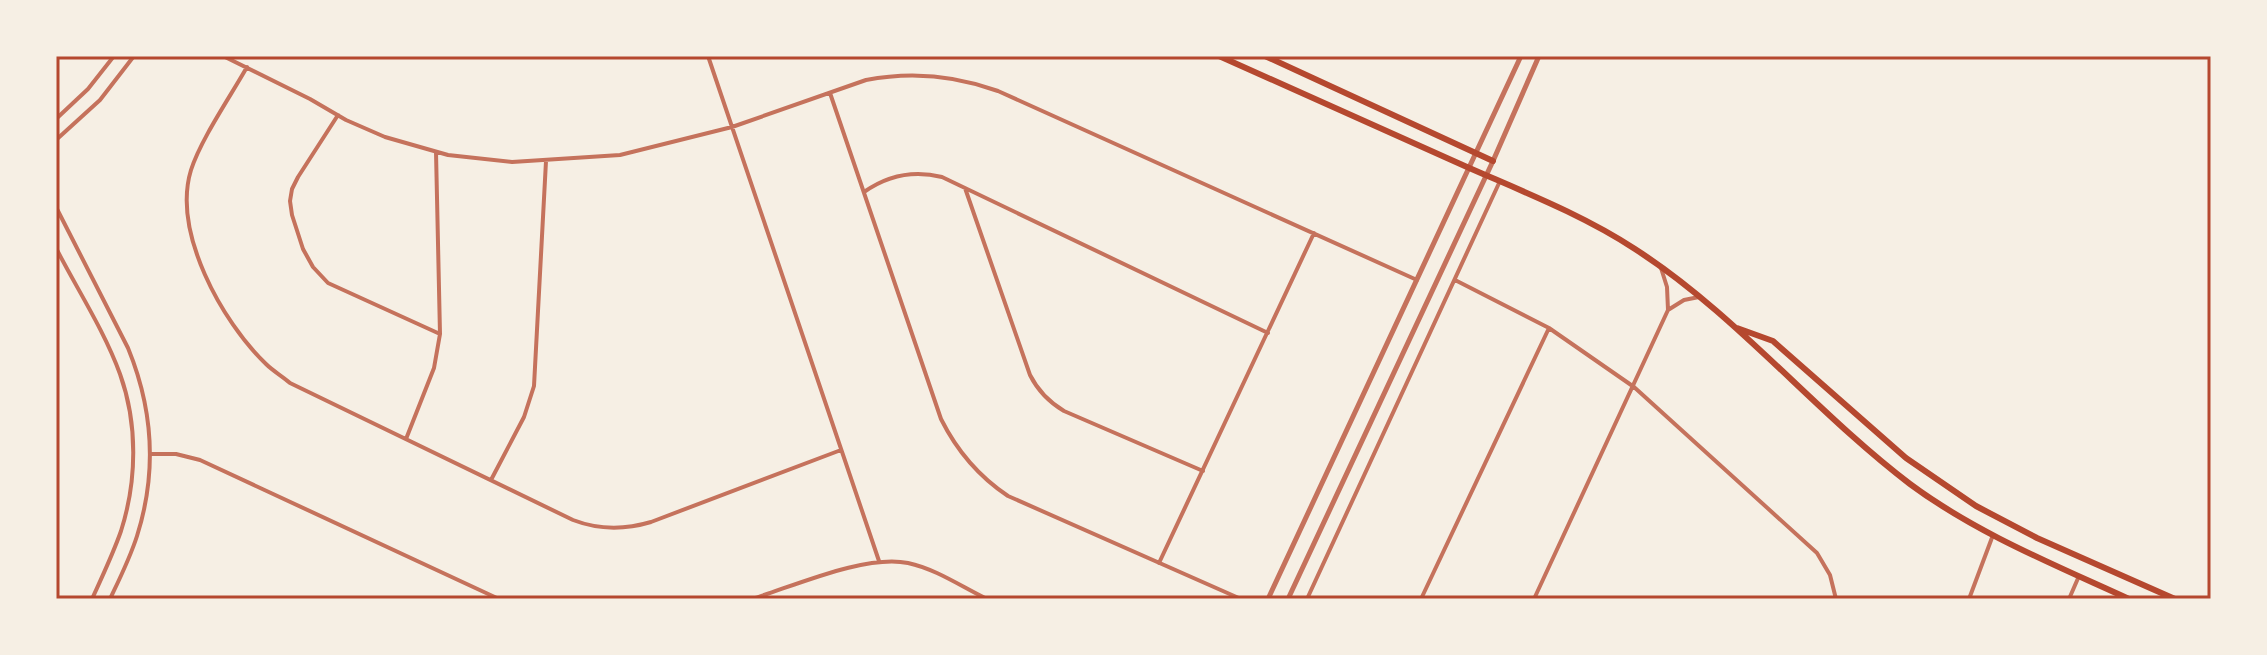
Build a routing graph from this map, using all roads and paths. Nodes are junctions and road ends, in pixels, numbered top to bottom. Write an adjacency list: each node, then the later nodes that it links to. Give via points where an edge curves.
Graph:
1 (114, 56): 12 (street)
2 (134, 56): 14 (street, via 100,100)
3 (223, 56): 9 (street)
4 (708, 56): 13 (street)
5 (1219, 56): 19 (main road)
6 (1265, 56): 16 (main road)
7 (1521, 56): 16 (street)
8 (1539, 56): 18 (street)
9 (247, 67): 11 (street); 37 (street, via 198,152 188,183 188,225 204,270 231,319 266,364 290,383)
10 (830, 93): 13 (street); 23 (street); 25 (street, via 897,75 972,82)
11 (338, 115): 15 (street); 35 (street, via 291,195 303,249 328,283)
12 (56, 119)
13 (732, 127): 17 (street, via 620,155); 38 (street)
14 (56, 140)
15 (436, 152): 17 (street, via 490,161); 35 (street)
16 (1476, 153): 18 (main road); 19 (street)
17 (546, 161): 41 (street, via 534,386)
18 (1493, 161): 20 (street)
19 (1469, 167): 20 (main road); 28 (street)
20 (1486, 175): 21 (main road); 53 (street)
21 (1500, 181): 27 (main road, via 1581,218); 29 (street)
22 (965, 188): 23 (street, via 942,177 914,173); 34 (street); 40 (street, via 1038,389 1064,411)
23 (864, 192): 44 (street, via 941,419 966,459 1008,496)
24 (56, 207): 39 (street, via 136,368 147,410)
25 (1314, 233): 28 (street); 34 (street)
26 (56, 251): 46 (street, via 120,374 131,413 126,515)
27 (1659, 265): 30 (main road); 31 (street)
28 (1417, 280): 52 (street)
29 (1455, 280): 32 (street); 54 (street)
30 (1700, 297): 31 (street); 33 (main road)
31 (1668, 310): 36 (street)
32 (1549, 328): 36 (street); 55 (street)
33 (1733, 328): 42 (main road, via 1894,471); 61 (main road, via 1773,341 1884,440 1952,491 2037,538)
34 (1268, 333): 40 (street)
35 (440, 334): 37 (street, via 434,368)
36 (1634, 387): 56 (street); 57 (street, via 1809,545 1824,562)
37 (406, 439): 41 (street)
38 (841, 450): 41 (street, via 628,528 582,524); 43 (street)
39 (150, 454): 47 (street, via 142,519); 48 (street, via 200,460)
40 (1203, 471): 44 (street)
41 (491, 480)
42 (1993, 535): 45 (main road); 58 (street)
43 (879, 561): 49 (street); 50 (street, via 921,567)
44 (1159, 563): 51 (street)
45 (2079, 576): 59 (street); 60 (main road)
46 (92, 599)
47 (110, 599)
48 (499, 599)
49 (752, 599)
50 (987, 599)
51 (1241, 599)
52 (1268, 599)
53 (1288, 599)
54 (1307, 599)
55 (1421, 599)
56 (1534, 599)
57 (1836, 599)
58 (1969, 599)
59 (2069, 599)
60 (2129, 599)
61 (2175, 599)

